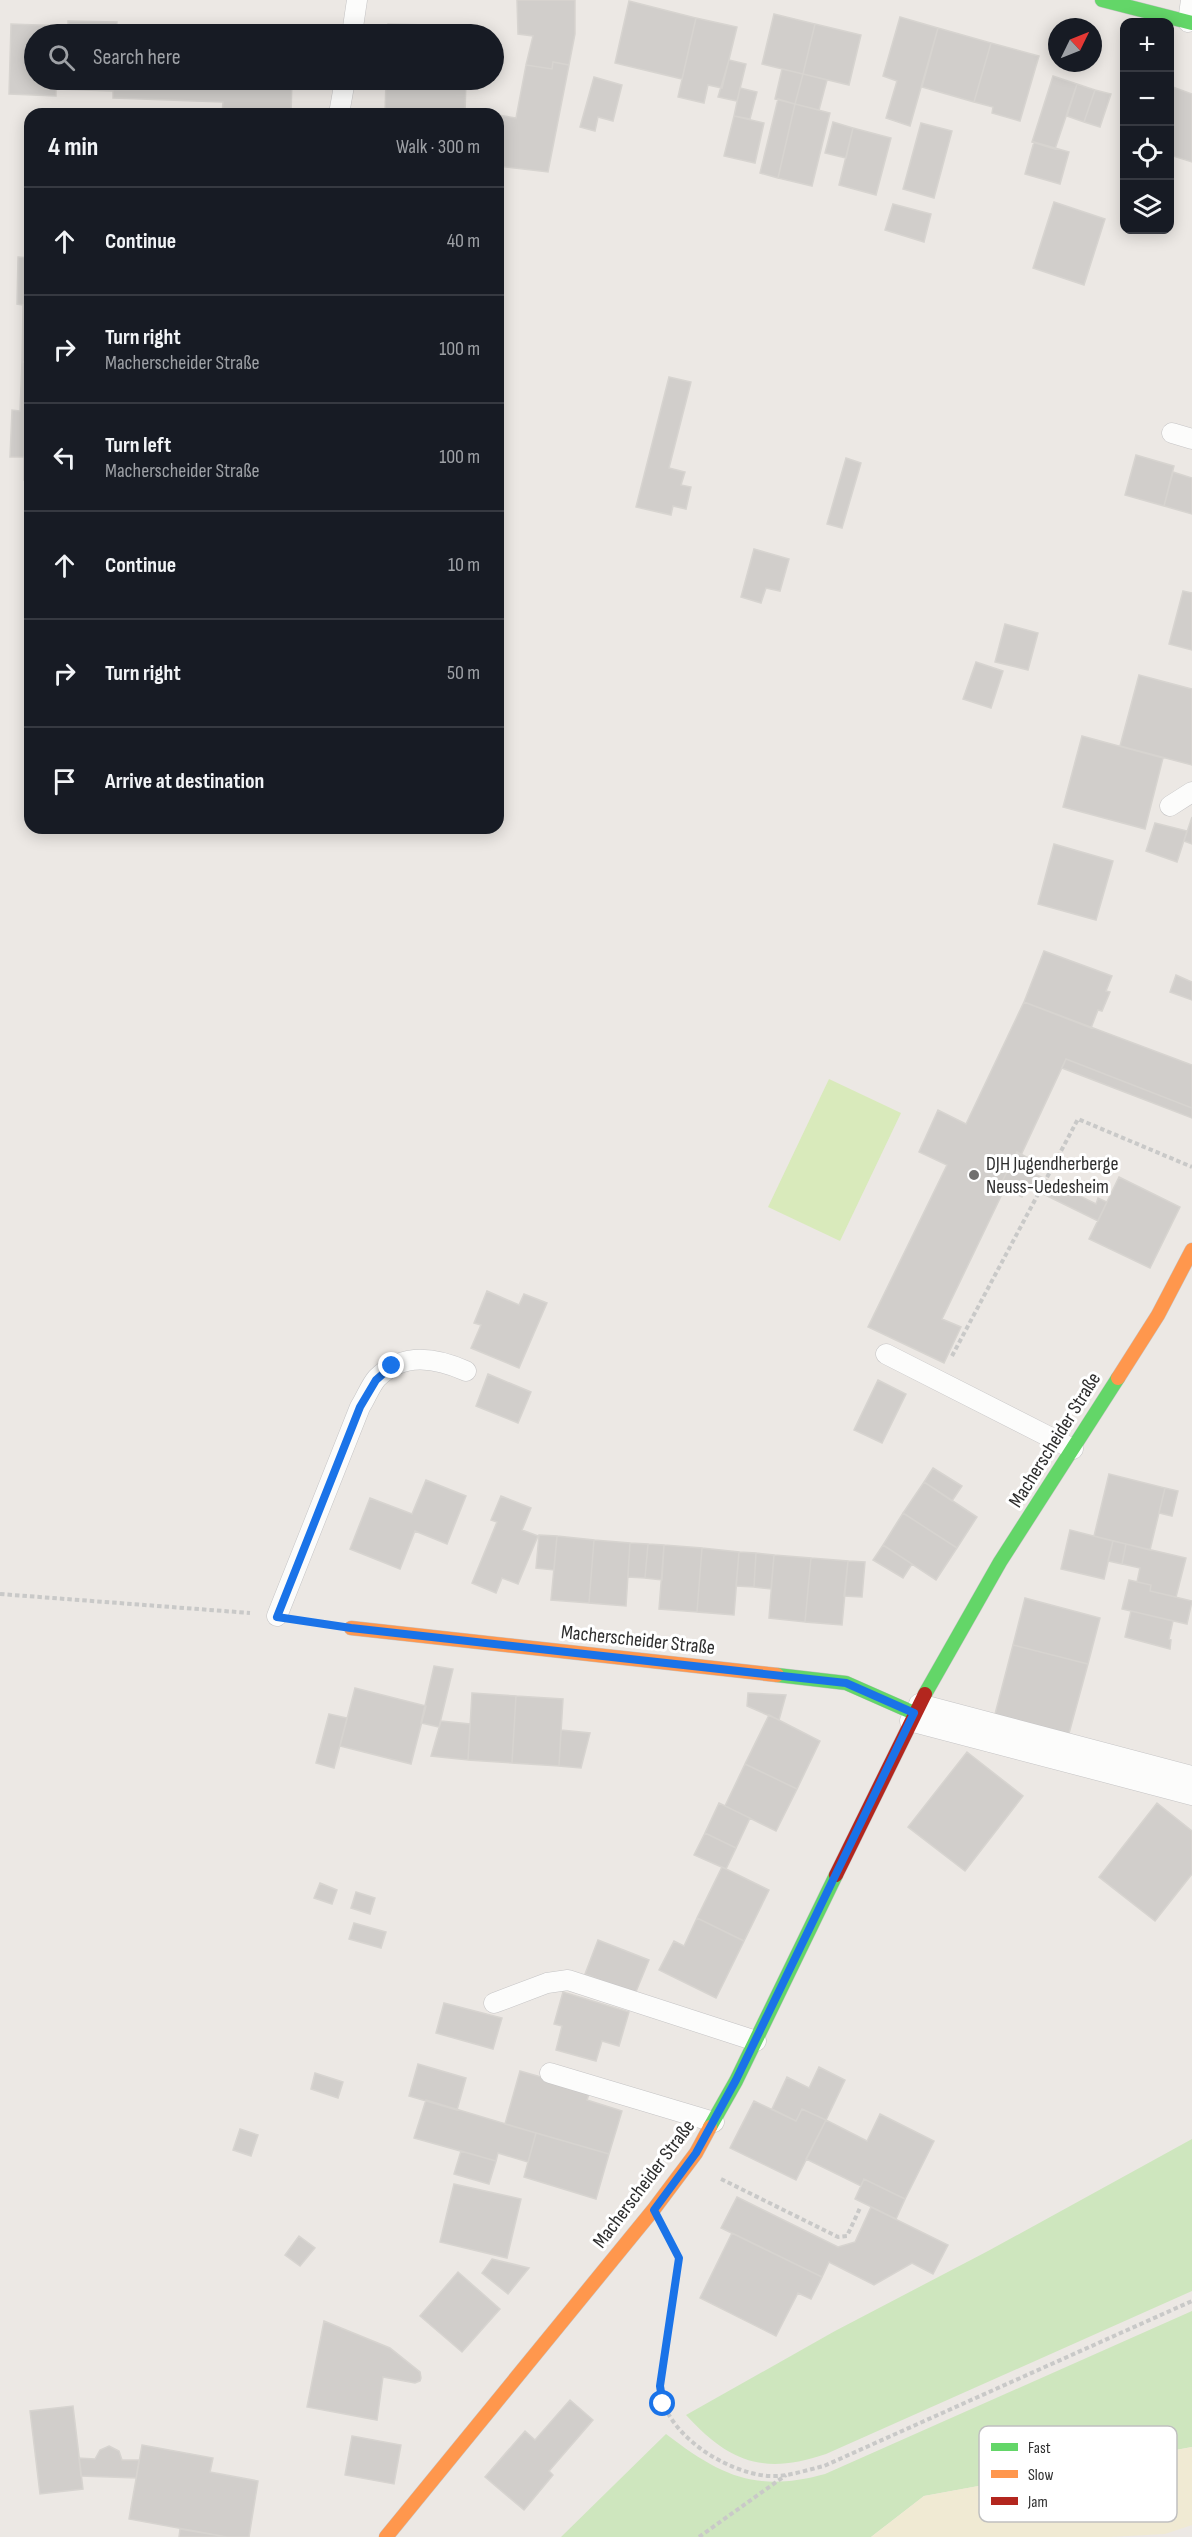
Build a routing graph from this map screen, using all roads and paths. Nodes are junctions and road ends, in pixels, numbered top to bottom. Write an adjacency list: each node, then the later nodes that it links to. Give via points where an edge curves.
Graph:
1 (357, 0): 5 (lane)
2 (1102, 0): 4 (street)
3 (1191, 0): 4 (lane)
4 (1190, 23)
5 (353, 24)
6 (343, 90): 7 (lane)
7 (340, 108)
8 (1172, 433): 9 (lane)
9 (1192, 439)
10 (1192, 792): 11 (lane)
11 (1170, 806)
12 (1192, 1167): 16 (path, via 1078,1119)
13 (1192, 1250): 17 (street, Macherscheider Straße, via 1158,1315)
14 (886, 1354): 16 (lane)
15 (466, 1371): 19 (lane, via 424,1358 392,1366 376,1380 360,1407)
16 (939, 1380): 17 (lane)
17 (1072, 1449): 21 (street, Macherscheider Straße, via 1000,1562)
18 (0, 1594): 19 (path)
19 (277, 1617)
20 (351, 1628): 21 (street, Macherscheider Straße, via 846,1683)
21 (914, 1713): 22 (lane); 23 (lane); 25 (street, Macherscheider Straße)
22 (1192, 1776)
23 (1192, 1795)
24 (494, 2003): 25 (lane, via 548,1983 568,1980)
25 (756, 2041): 27 (street, Macherscheider Straße)
26 (550, 2073): 27 (lane)
27 (714, 2122): 28 (street, Macherscheider Straße)
28 (688, 2162): 29 (path, via 838,2237 847,2236); 30 (street, Macherscheider Straße)
29 (860, 2208)
30 (654, 2210): 32 (path, via 679,2258 660,2386 669,2416 695,2444 732,2466 770,2476); 33 (street, Macherscheider Straße)
31 (1192, 2301): 32 (path, via 824,2466)
32 (787, 2475): 34 (path)
33 (386, 2537)
34 (699, 2537)

